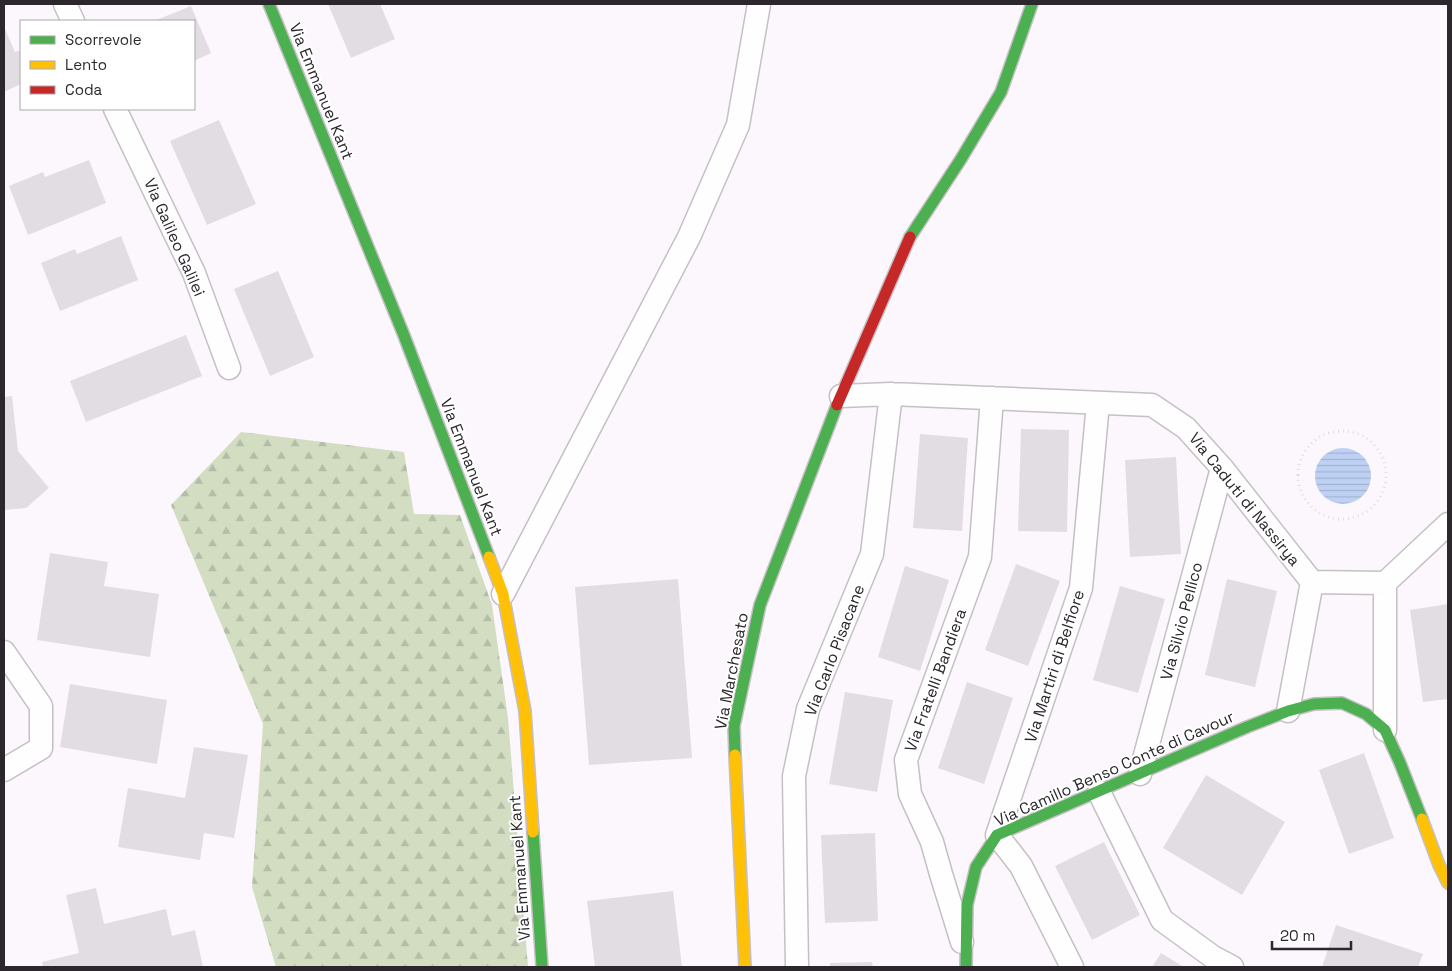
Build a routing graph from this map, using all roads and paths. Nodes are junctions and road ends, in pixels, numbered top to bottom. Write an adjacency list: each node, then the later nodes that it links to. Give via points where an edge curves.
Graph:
1 (65, 4): 5 (street)
2 (269, 4): 17 (street, Via Emmanuel Kant, via 403,334)
3 (759, 4): 17 (street, via 738,125 689,237)
4 (1032, 4): 9 (street, Via Marchesato, via 1001,92 911,235)
5 (73, 20)
6 (115, 110): 7 (street, Via Galileo Galilei, via 194,273)
7 (229, 368)
8 (891, 394): 9 (street, Via Caduti di Nassirya); 10 (street, Via Caduti di Nassirya); 29 (street, Via Carlo Pisacane, via 872,554 808,709 794,776)
9 (841, 396): 28 (street, Via Marchesato, via 760,605 734,726)
10 (992, 398): 11 (street, Via Caduti di Nassirya); 26 (street, Via Fratelli Bandiera, via 980,557 906,760 910,794 932,842)
11 (1098, 403): 12 (street, Via Caduti di Nassirya, via 1152,405 1186,428); 24 (street, Via Martiri di Belfiore, via 1082,588)
12 (1222, 468): 15 (street, Via Caduti di Nassirya); 22 (street, Via Silvio Pellico)
13 (1333, 519): 13 (path, via 1319,513 1300,490 1297,475 1300,461 1316,438 1329,432 1357,432 1380,450 1386,463 1383,493 1375,506 1363,515)
14 (1448, 524): 16 (street)
15 (1312, 582): 16 (street, Via Caduti di Nassirya); 19 (street)
16 (1384, 583): 20 (street)
17 (503, 594): 27 (street, Via Emmanuel Kant, via 525,711)
18 (4, 652): 21 (street, via 41,706 41,748)
19 (1288, 711): 20 (street, Via Camillo Benso Conte di Cavour, via 1314,704 1342,703 1366,714); 22 (street, Via Camillo Benso Conte di Cavour)
20 (1384, 730): 25 (street)
21 (4, 770)
22 (1140, 774): 23 (street, Via Camillo Benso Conte di Cavour)
23 (1099, 792): 24 (street, Via Camillo Benso Conte di Cavour); 31 (street, via 1162,920)
24 (997, 835): 26 (street, Via Camillo Benso Conte di Cavour, via 976,867 967,905); 30 (street, via 1022,866)
25 (1448, 883)
26 (966, 961)
27 (542, 967)
28 (746, 967)
29 (797, 967)
30 (1072, 967)
31 (1232, 967)

